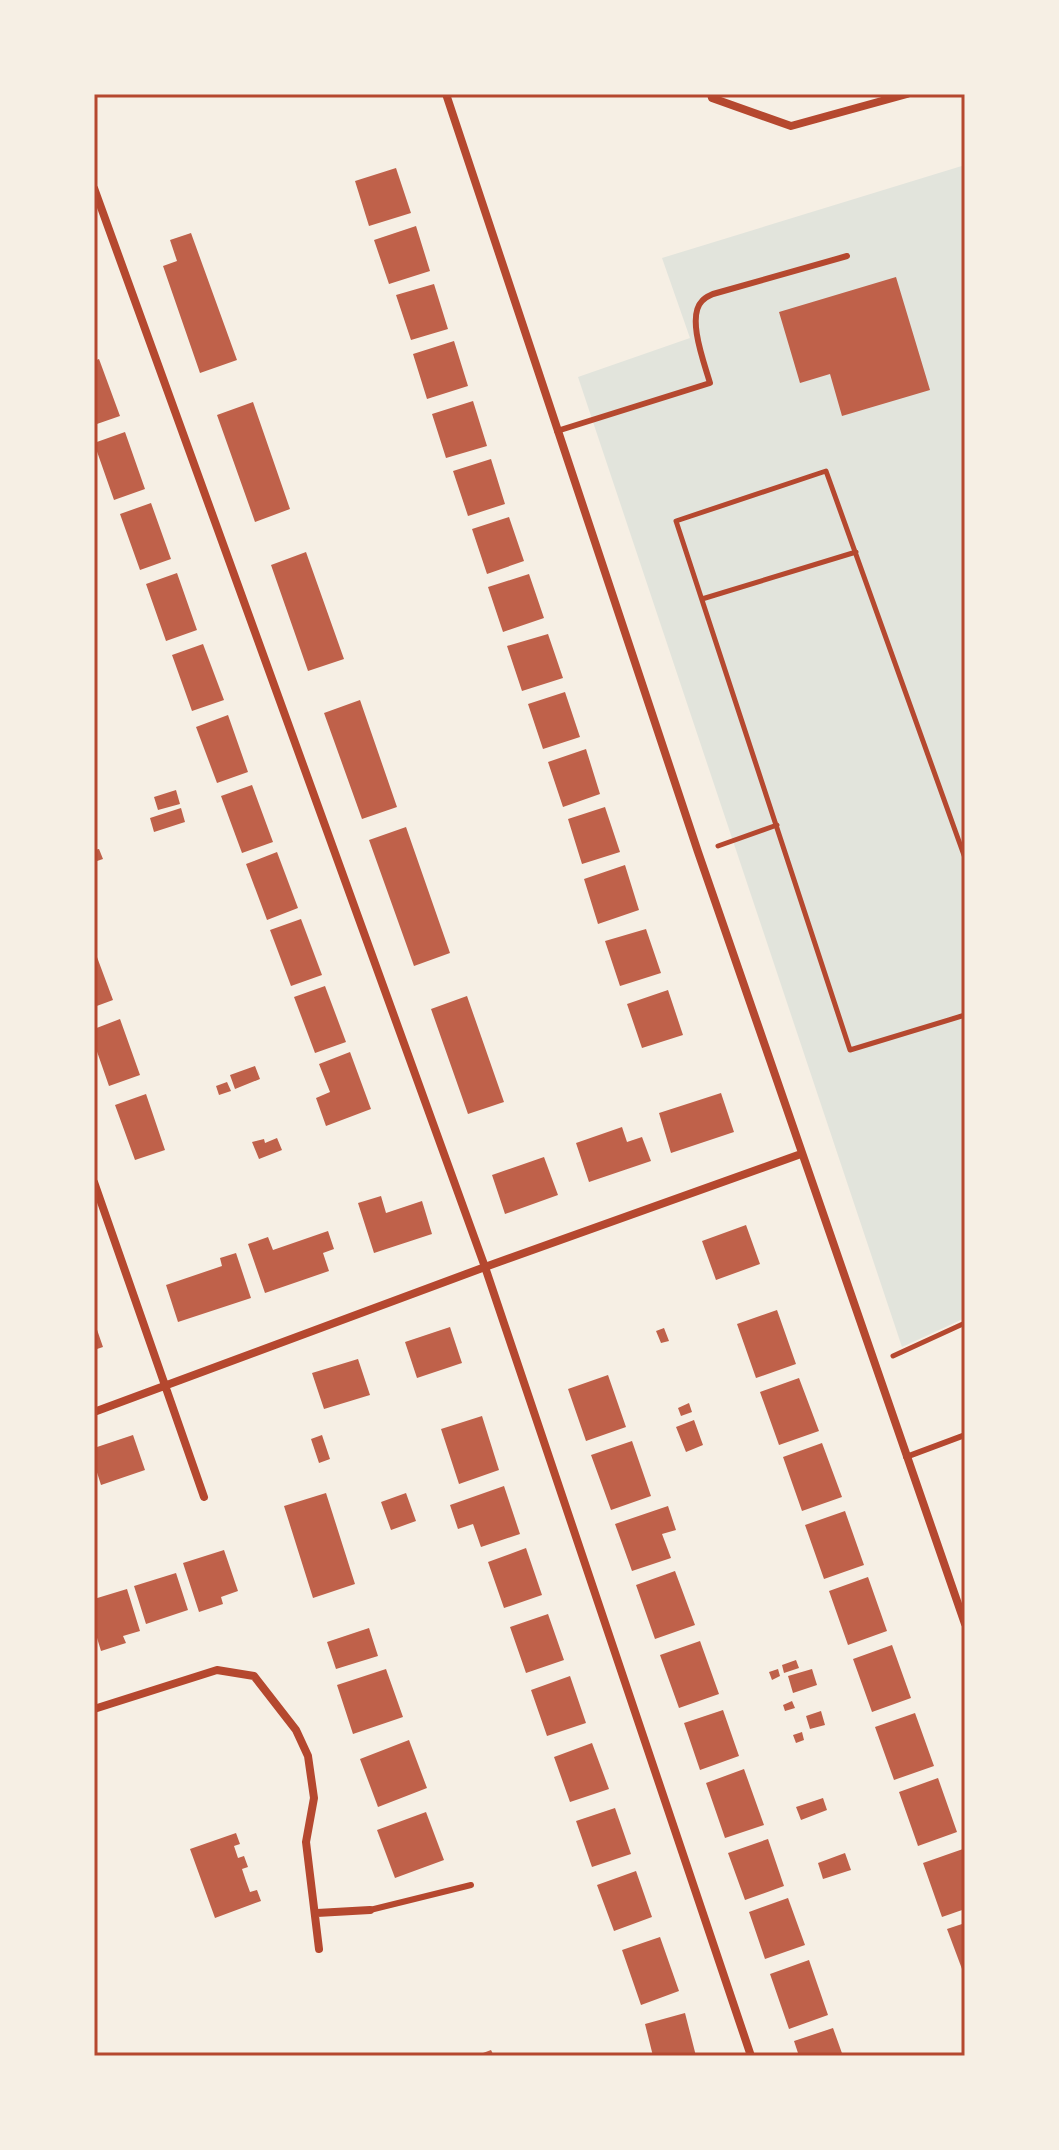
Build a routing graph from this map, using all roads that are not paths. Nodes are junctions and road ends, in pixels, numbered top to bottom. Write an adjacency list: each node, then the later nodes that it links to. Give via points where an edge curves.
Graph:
1 (446, 94): 6 (street)
2 (711, 94): 3 (street, via 791,126)
3 (907, 94)
4 (94, 188): 9 (street)
5 (847, 256): 6 (lane, via 702,301 696,329 710,383)
6 (557, 431): 7 (street)
7 (801, 1154): 9 (street); 13 (street)
8 (94, 1182): 10 (street)
9 (485, 1267): 10 (street); 21 (street)
10 (166, 1387): 11 (street); 14 (street)
11 (94, 1412)
12 (965, 1435): 13 (lane)
13 (906, 1457): 15 (street)
14 (204, 1497)
15 (965, 1624)
16 (94, 1709): 19 (street, via 217,1670 254,1676 296,1730 308,1756 314,1798 306,1842)
17 (471, 1885): 18 (lane)
18 (370, 1910): 19 (street)
19 (317, 1913): 20 (street)
20 (319, 1949)
21 (751, 2056)

